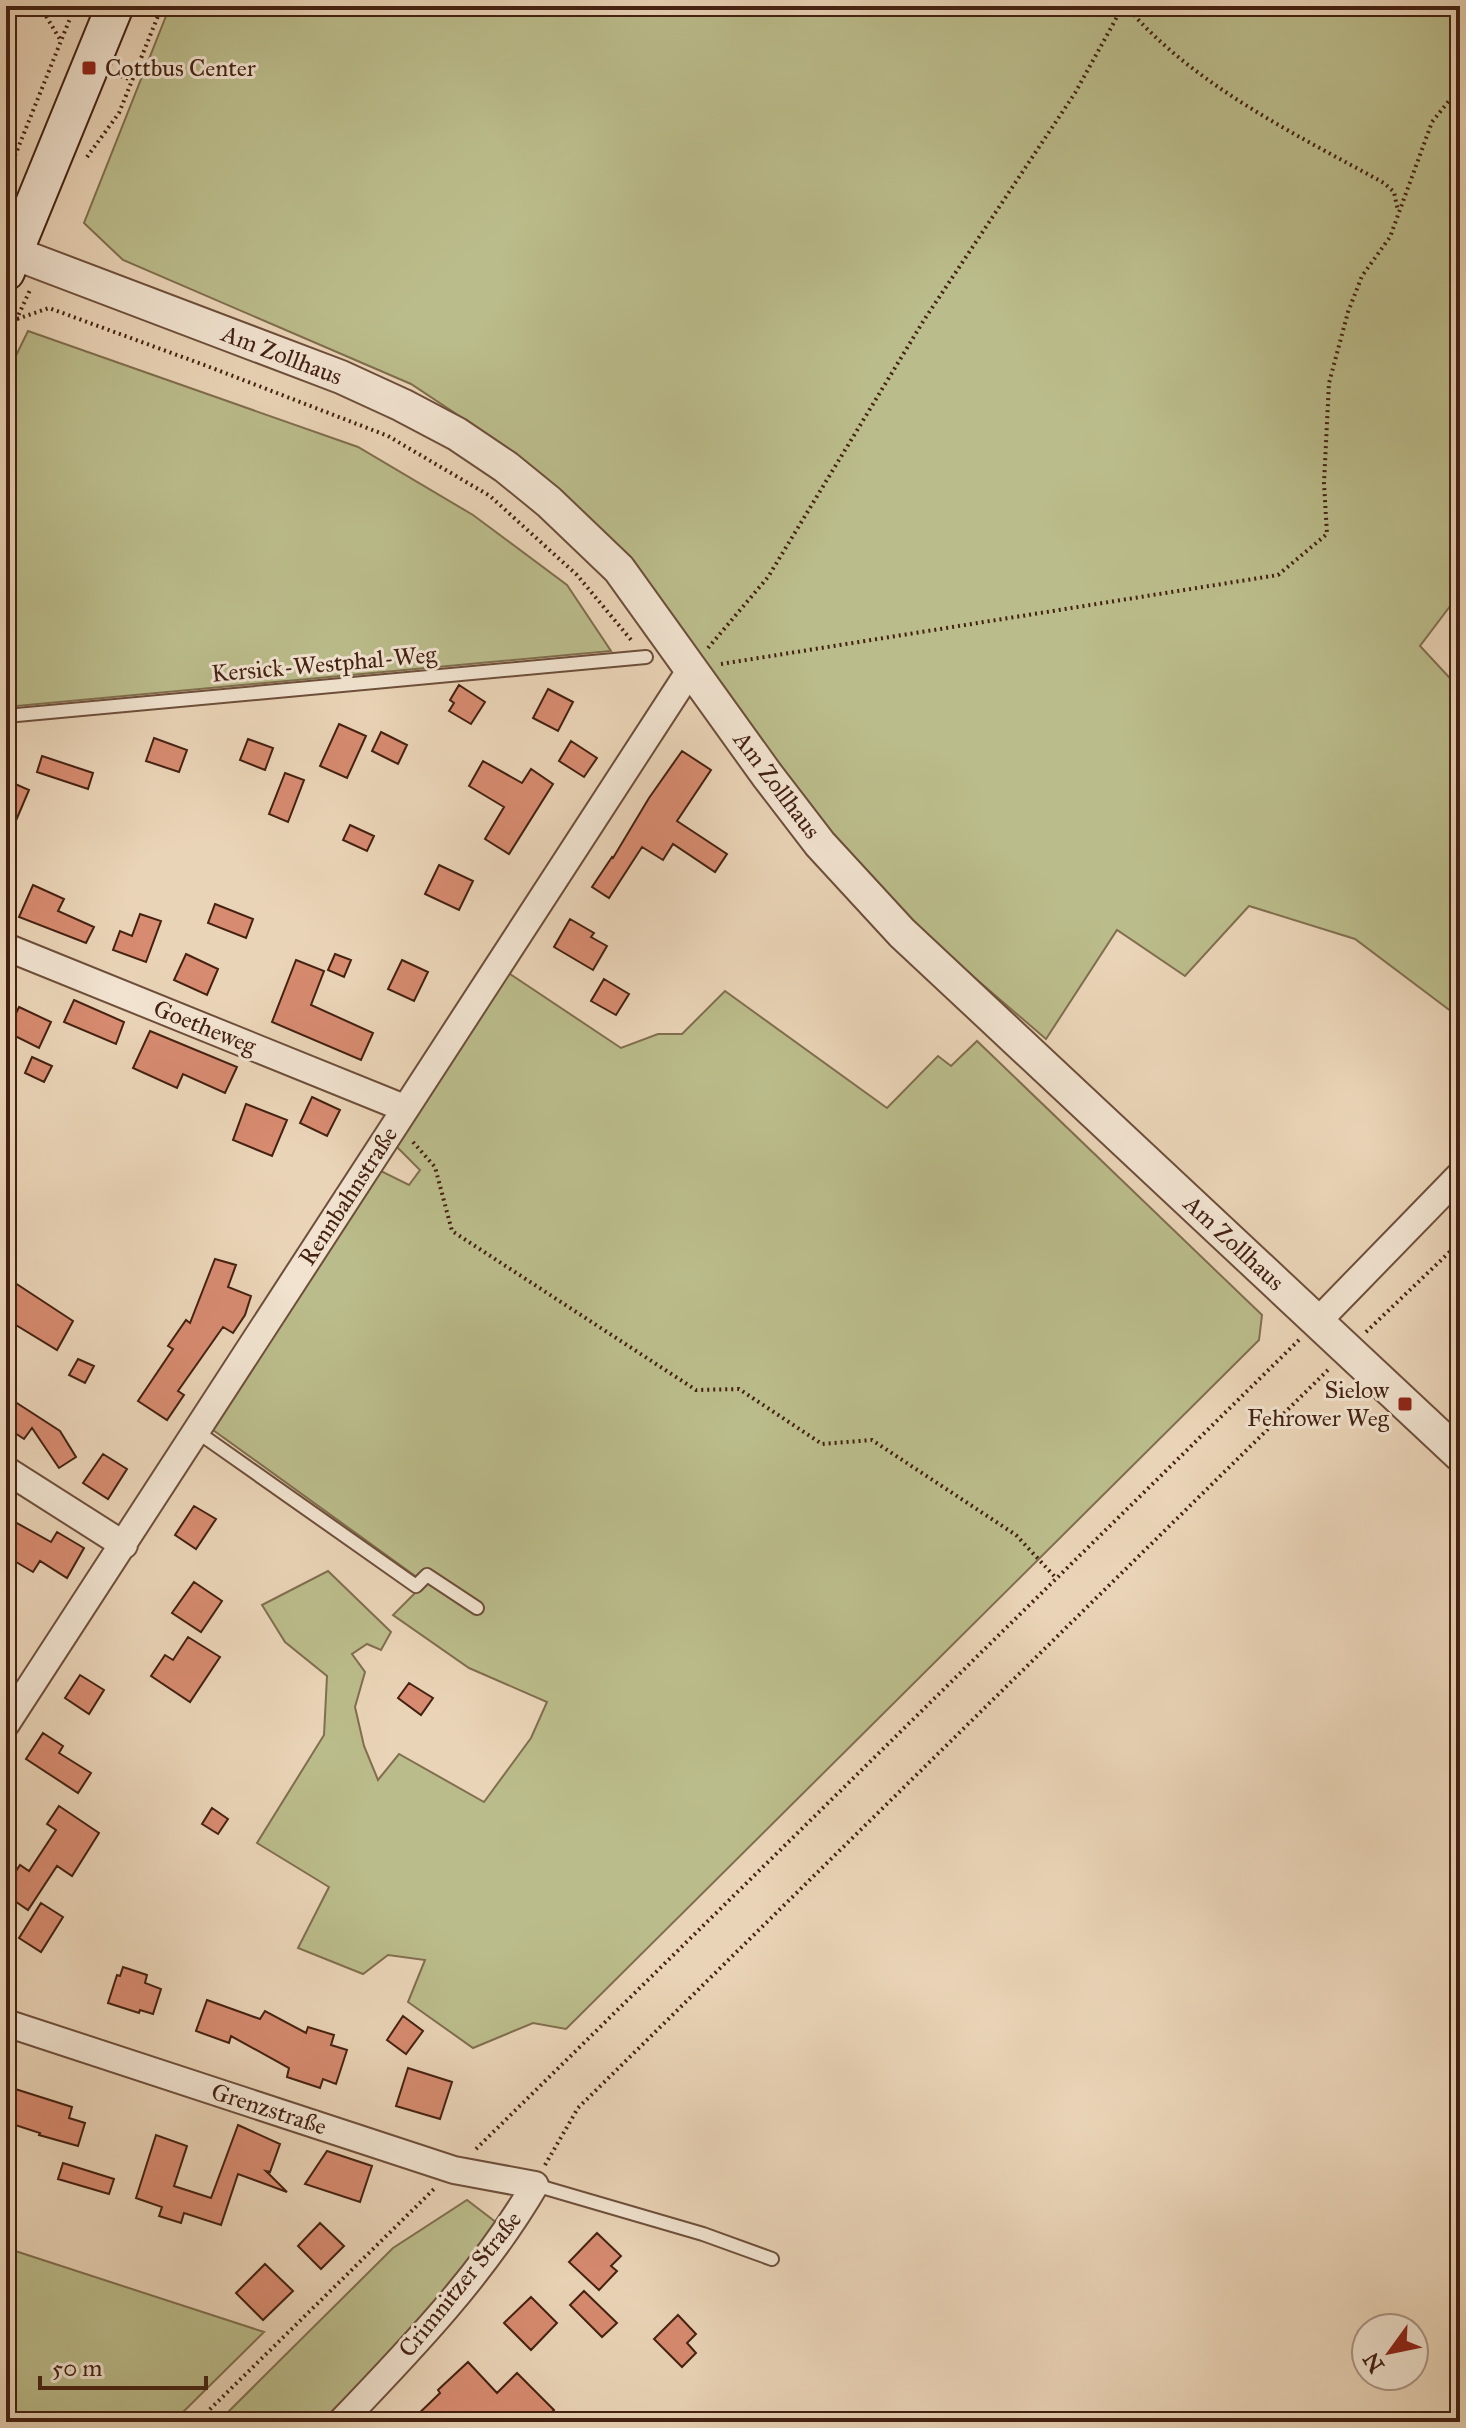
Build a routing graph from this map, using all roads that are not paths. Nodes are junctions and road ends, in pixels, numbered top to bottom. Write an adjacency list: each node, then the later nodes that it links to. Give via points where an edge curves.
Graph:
1 (115, 6): 2 (main road)
2 (10, 263): 4 (street, Am Zollhaus, via 341,377 457,434 538,493 619,569)
3 (646, 657): 5 (lane, Kersick-Westphal-Weg)
4 (691, 669): 7 (street, Rennbahnstraße); 9 (street, Am Zollhaus, via 820,844 902,933)
5 (6, 716)
6 (6, 947): 7 (street, Goetheweg)
7 (400, 1115): 10 (street, Rennbahnstraße)
8 (1460, 1175): 9 (street)
9 (1318, 1321): 11 (street, Am Zollhaus)
10 (196, 1431): 13 (street, Rennbahnstraße); 14 (lane, via 416,1586 427,1575)
11 (1460, 1455)
12 (6, 1470): 13 (street)
13 (124, 1545): 15 (street, Rennbahnstraße)
14 (477, 1608)
15 (6, 1724)
16 (6, 2023): 17 (street, Grenzstraße, via 454,2170)
17 (535, 2185): 18 (lane, Crimnitzer Straße); 19 (street, Crimnitzer Straße, via 508,2231 432,2326)
18 (772, 2259)
19 (341, 2422)

